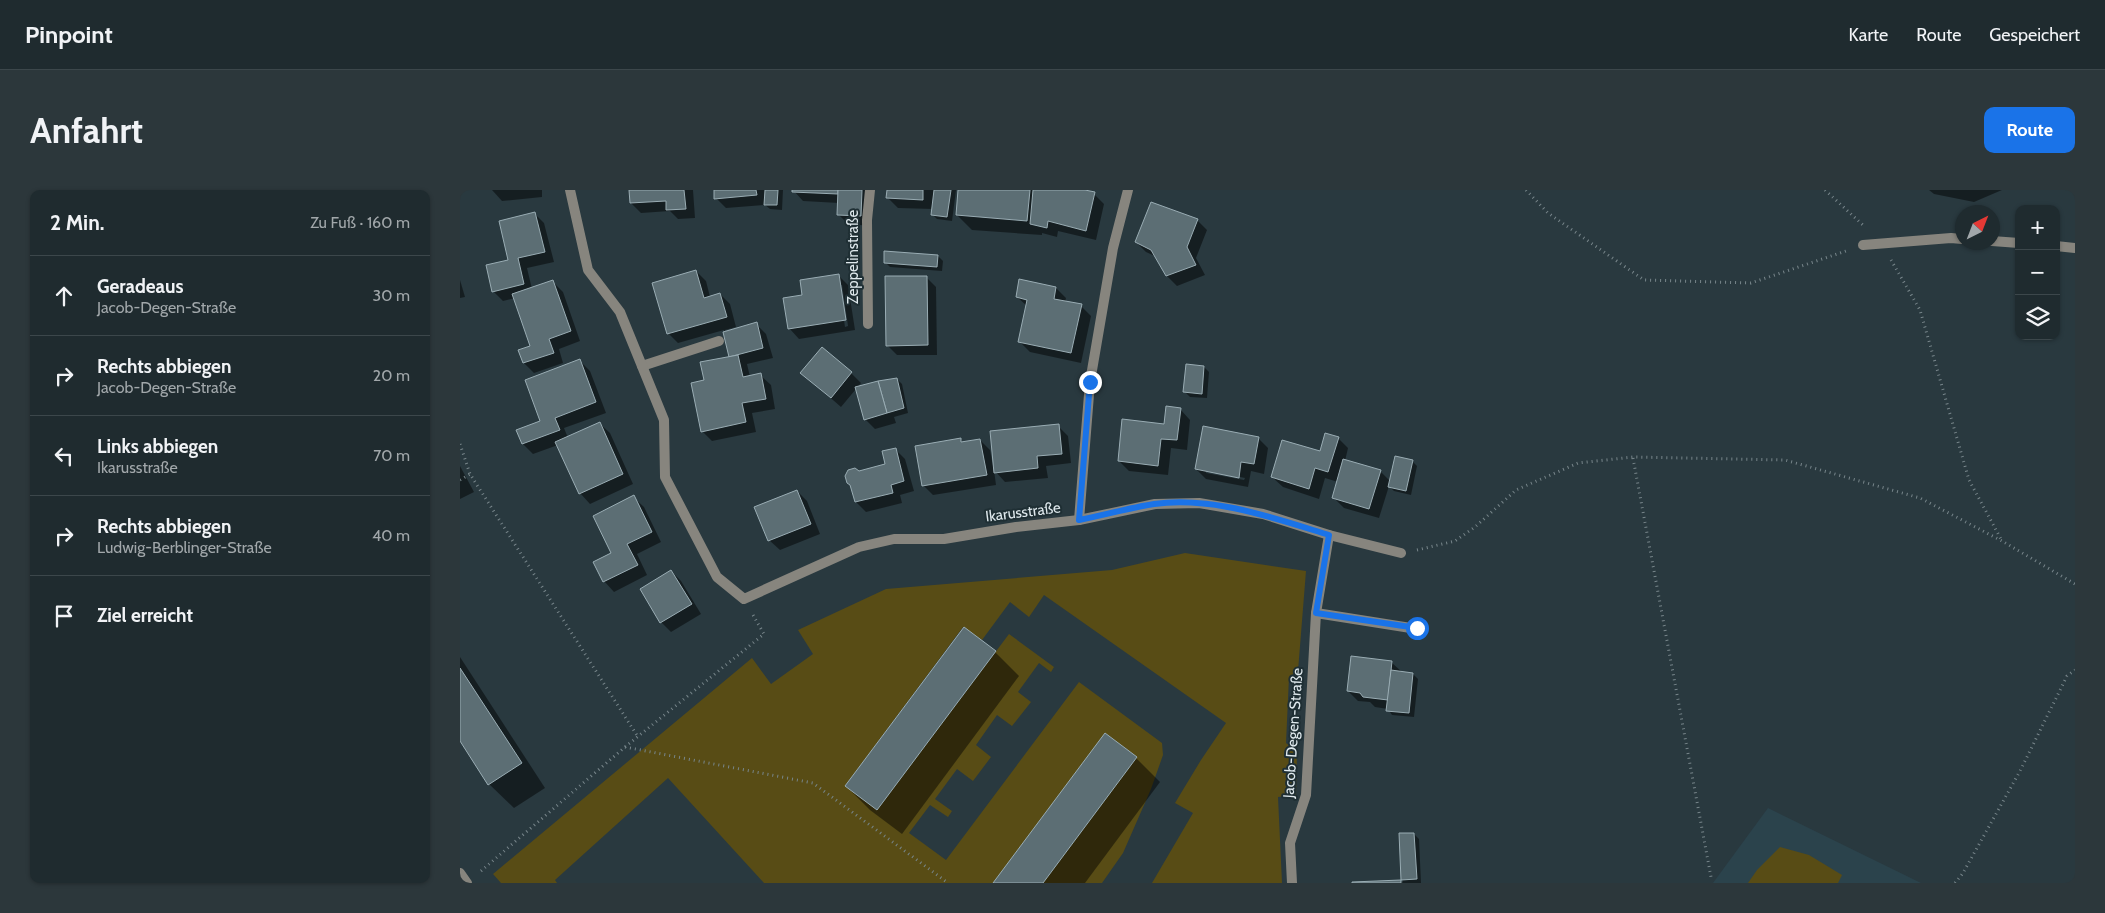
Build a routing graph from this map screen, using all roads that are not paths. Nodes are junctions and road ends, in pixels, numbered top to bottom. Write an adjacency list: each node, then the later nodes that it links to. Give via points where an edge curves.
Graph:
1 (570, 190): 12 (street, via 588,270 620,312)
2 (870, 190): 10 (street, Zeppelinstraße, via 867,220)
3 (1128, 190): 13 (street, via 1113,248 1090,382)
4 (1955, 238): 7 (street)
5 (2000, 242): 6 (street)
6 (2015, 243)
7 (1863, 245)
8 (2060, 246): 9 (street)
9 (2075, 248)
10 (868, 324)
11 (719, 341): 12 (street)
12 (642, 366): 13 (street, Ikarusstraße, via 664,420 665,477 717,578 744,599 858,547 894,539 944,539)
13 (1079, 520): 14 (street, Ikarusstraße, via 1155,504 1200,503 1263,514)
14 (1329, 535): 15 (street, Ikarusstraße); 16 (street, Jacob-Degen-Straße)
15 (1401, 553)
16 (1316, 613): 17 (street); 20 (street, Jacob-Degen-Straße, via 1306,795 1290,843)
17 (1417, 628)
18 (460, 872): 19 (street)
19 (467, 883)
20 (1292, 883)

